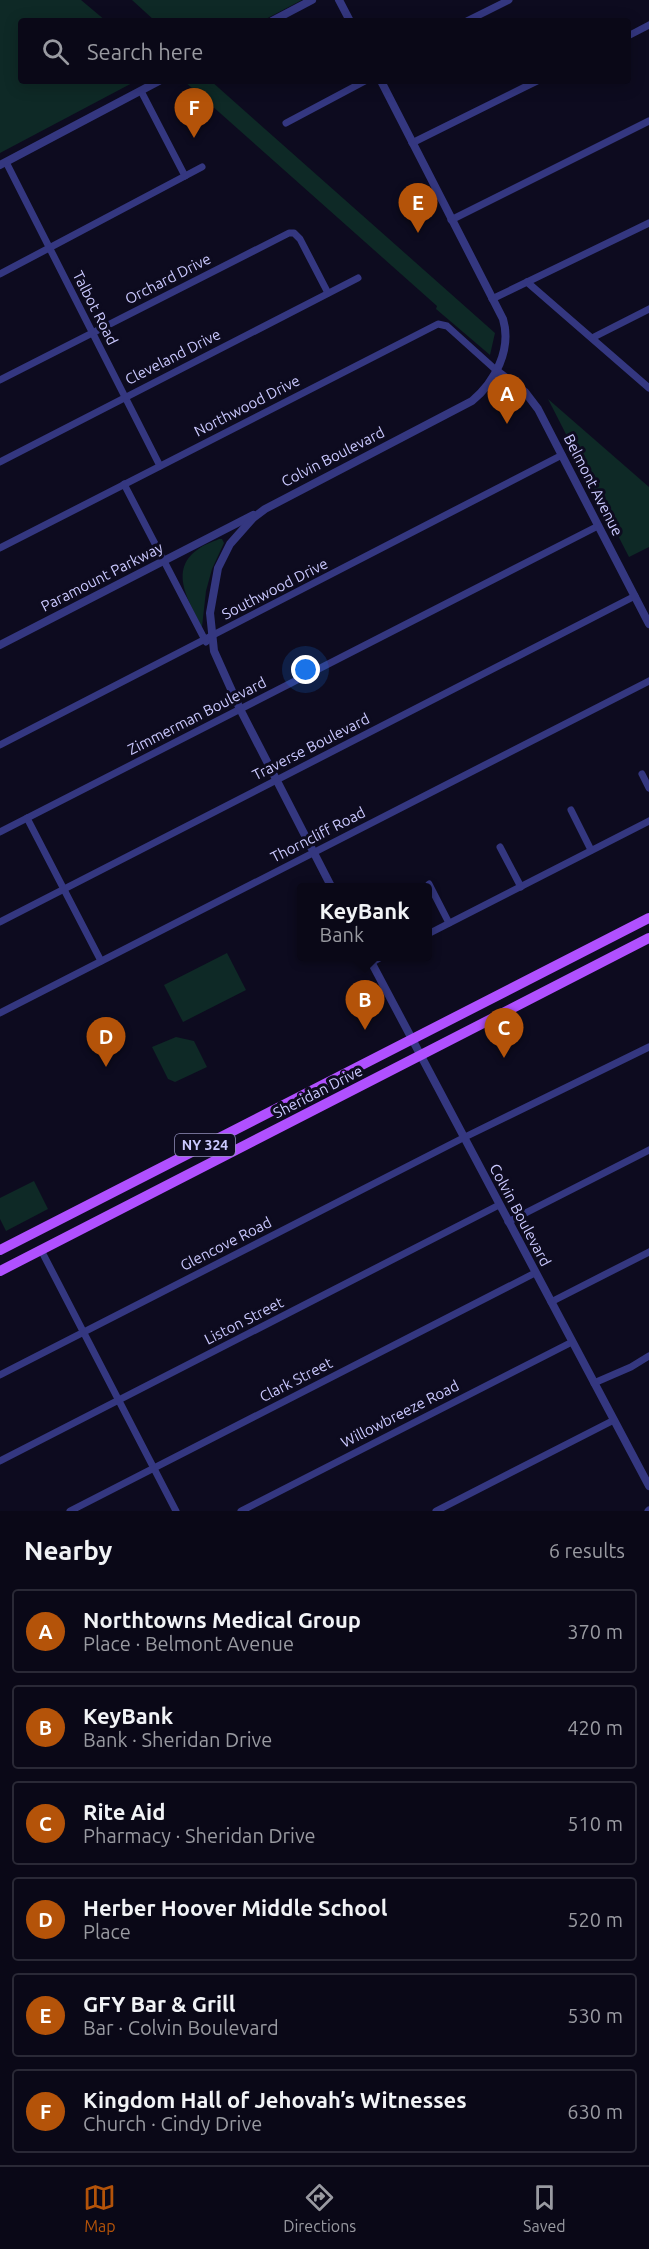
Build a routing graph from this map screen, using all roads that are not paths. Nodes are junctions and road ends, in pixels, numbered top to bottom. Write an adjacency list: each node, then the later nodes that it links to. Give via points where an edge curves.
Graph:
1 (312, 0): 4 (street)
2 (339, 0): 5 (street)
3 (509, 0): 6 (street)
4 (278, 18)
5 (348, 18)
6 (473, 18)
7 (649, 25): 8 (street)
8 (631, 34)
9 (154, 84): 13 (street)
10 (359, 84): 15 (street)
11 (382, 84): 16 (street, Colvin Boulevard)
12 (531, 84): 16 (street)
13 (141, 91): 17 (street); 19 (street)
14 (649, 121): 20 (street)
15 (286, 123)
16 (412, 143): 20 (street, Colvin Boulevard)
17 (3, 164): 22 (street, Talbot Road)
18 (202, 167): 19 (street)
19 (184, 176): 22 (street)
20 (451, 220): 27 (street, Colvin Boulevard)
21 (649, 223): 25 (street)
22 (49, 248): 23 (street); 29 (street, Talbot Road)
23 (0, 274)
24 (358, 278): 26 (street, Cleveland Drive)
25 (527, 282): 27 (street); 30 (street)
26 (328, 293): 29 (street, Orchard Drive, via 297,235 291,232); 34 (street, Cleveland Drive)
27 (492, 298): 31 (street, Colvin Boulevard, via 506,332)
28 (649, 309): 30 (street)
29 (92, 333): 32 (street, Orchard Drive); 34 (street, Talbot Road)
30 (592, 338): 33 (street)
31 (497, 371): 35 (street, Belmont Avenue, via 530,396); 37 (street, Northwood Drive, via 447,326 438,324); 39 (street, Colvin Boulevard, via 464,406)
32 (0, 380)
33 (649, 388)
34 (124, 397): 36 (street, Cleveland Drive); 37 (street, Talbot Road)
35 (562, 456): 40 (street, Belmont Avenue); 47 (street, Southwood Drive)
36 (0, 462)
37 (160, 466): 38 (street, Northwood Drive)
38 (124, 484): 43 (street, Northwood Drive); 44 (street)
39 (266, 508): 41 (street, Paramount Parkway); 42 (street, Colvin Boulevard)
40 (598, 526): 45 (street, Belmont Avenue); 50 (street, Zimmerman Boulevard)
41 (217, 533): 42 (street, via 226,536); 44 (street, Paramount Parkway)
42 (230, 544): 47 (street, Colvin Boulevard, via 218,568)
43 (0, 548)
44 (164, 561): 47 (street); 48 (street, Paramount Parkway)
45 (635, 596): 46 (street, Belmont Avenue); 53 (street, Traverse Boulevard)
46 (649, 624)
47 (208, 638): 50 (street, Colvin Boulevard); 51 (street, Southwood Drive)
48 (0, 645)
49 (649, 681): 61 (street, Thorncliff Road)
50 (240, 709): 53 (street, Colvin Boulevard); 56 (street, Zimmerman Boulevard)
51 (0, 745)
52 (642, 774): 54 (street)
53 (277, 780): 61 (street, Colvin Boulevard); 64 (street, Traverse Boulevard)
54 (649, 788)
55 (571, 810): 60 (street)
56 (27, 818): 58 (street, Zimmerman Boulevard); 64 (street)
57 (649, 821): 60 (street)
58 (0, 832)
59 (500, 847): 63 (street)
60 (591, 850): 63 (street)
61 (314, 852): 62 (street, Colvin Boulevard); 72 (street, Thorncliff Road)
62 (330, 883)
63 (520, 887): 68 (street)
64 (64, 889): 67 (street, Traverse Boulevard); 72 (street)
65 (432, 890): 68 (street)
66 (649, 918): 71 (main road, Sheridan Drive / NY 324)
67 (0, 922)
68 (449, 923): 69 (street)
69 (432, 932)
70 (649, 938): 74 (main road, Sheridan Drive / NY 324)
71 (588, 949): 74 (main road); 76 (main road, Sheridan Drive / NY 324)
72 (101, 961): 75 (street, Thorncliff Road)
73 (370, 961): 76 (street, Colvin Boulevard)
74 (597, 966): 78 (main road, Sheridan Drive / NY 324)
75 (0, 1013)
76 (410, 1040): 78 (street, Colvin Boulevard); 81 (main road, Sheridan Drive / NY 324)
77 (649, 1047): 79 (street, Glencove Road)
78 (419, 1057): 79 (street, Colvin Boulevard); 82 (main road, Sheridan Drive / NY 324)
79 (463, 1138): 83 (street, Colvin Boulevard); 93 (street, Glencove Road)
80 (649, 1150): 85 (street)
81 (175, 1160): 82 (main road); 84 (main road, Sheridan Drive / NY 324)
82 (183, 1177): 86 (main road, Sheridan Drive / NY 324)
83 (499, 1205): 85 (street, Colvin Boulevard); 98 (street, Liston Street)
84 (78, 1210): 86 (main road); 87 (main road, Sheridan Drive / NY 324)
85 (508, 1222): 91 (street, Colvin Boulevard)
86 (87, 1227): 88 (main road, Sheridan Drive / NY 324)
87 (0, 1250)
88 (41, 1250): 90 (main road, Sheridan Drive / NY 324); 93 (street)
89 (649, 1252): 92 (street)
90 (0, 1271)
91 (535, 1273): 92 (street, Colvin Boulevard); 101 (street, Clark Street)
92 (551, 1302): 94 (street, Colvin Boulevard)
93 (84, 1332): 96 (street, Glencove Road); 98 (street)
94 (572, 1342): 97 (street, Colvin Boulevard); 105 (street, Willowbreeze Road)
95 (649, 1356): 97 (street)
96 (0, 1375)
97 (594, 1383): 99 (street, Colvin Boulevard)
98 (119, 1400): 100 (street, Liston Street); 101 (street)
99 (614, 1420): 102 (street, Colvin Boulevard); 106 (street)
100 (0, 1461)
101 (154, 1468): 103 (street, Clark Street); 104 (street)
102 (649, 1486)
103 (70, 1511)
104 (176, 1511)
105 (241, 1511)
106 (436, 1511)

